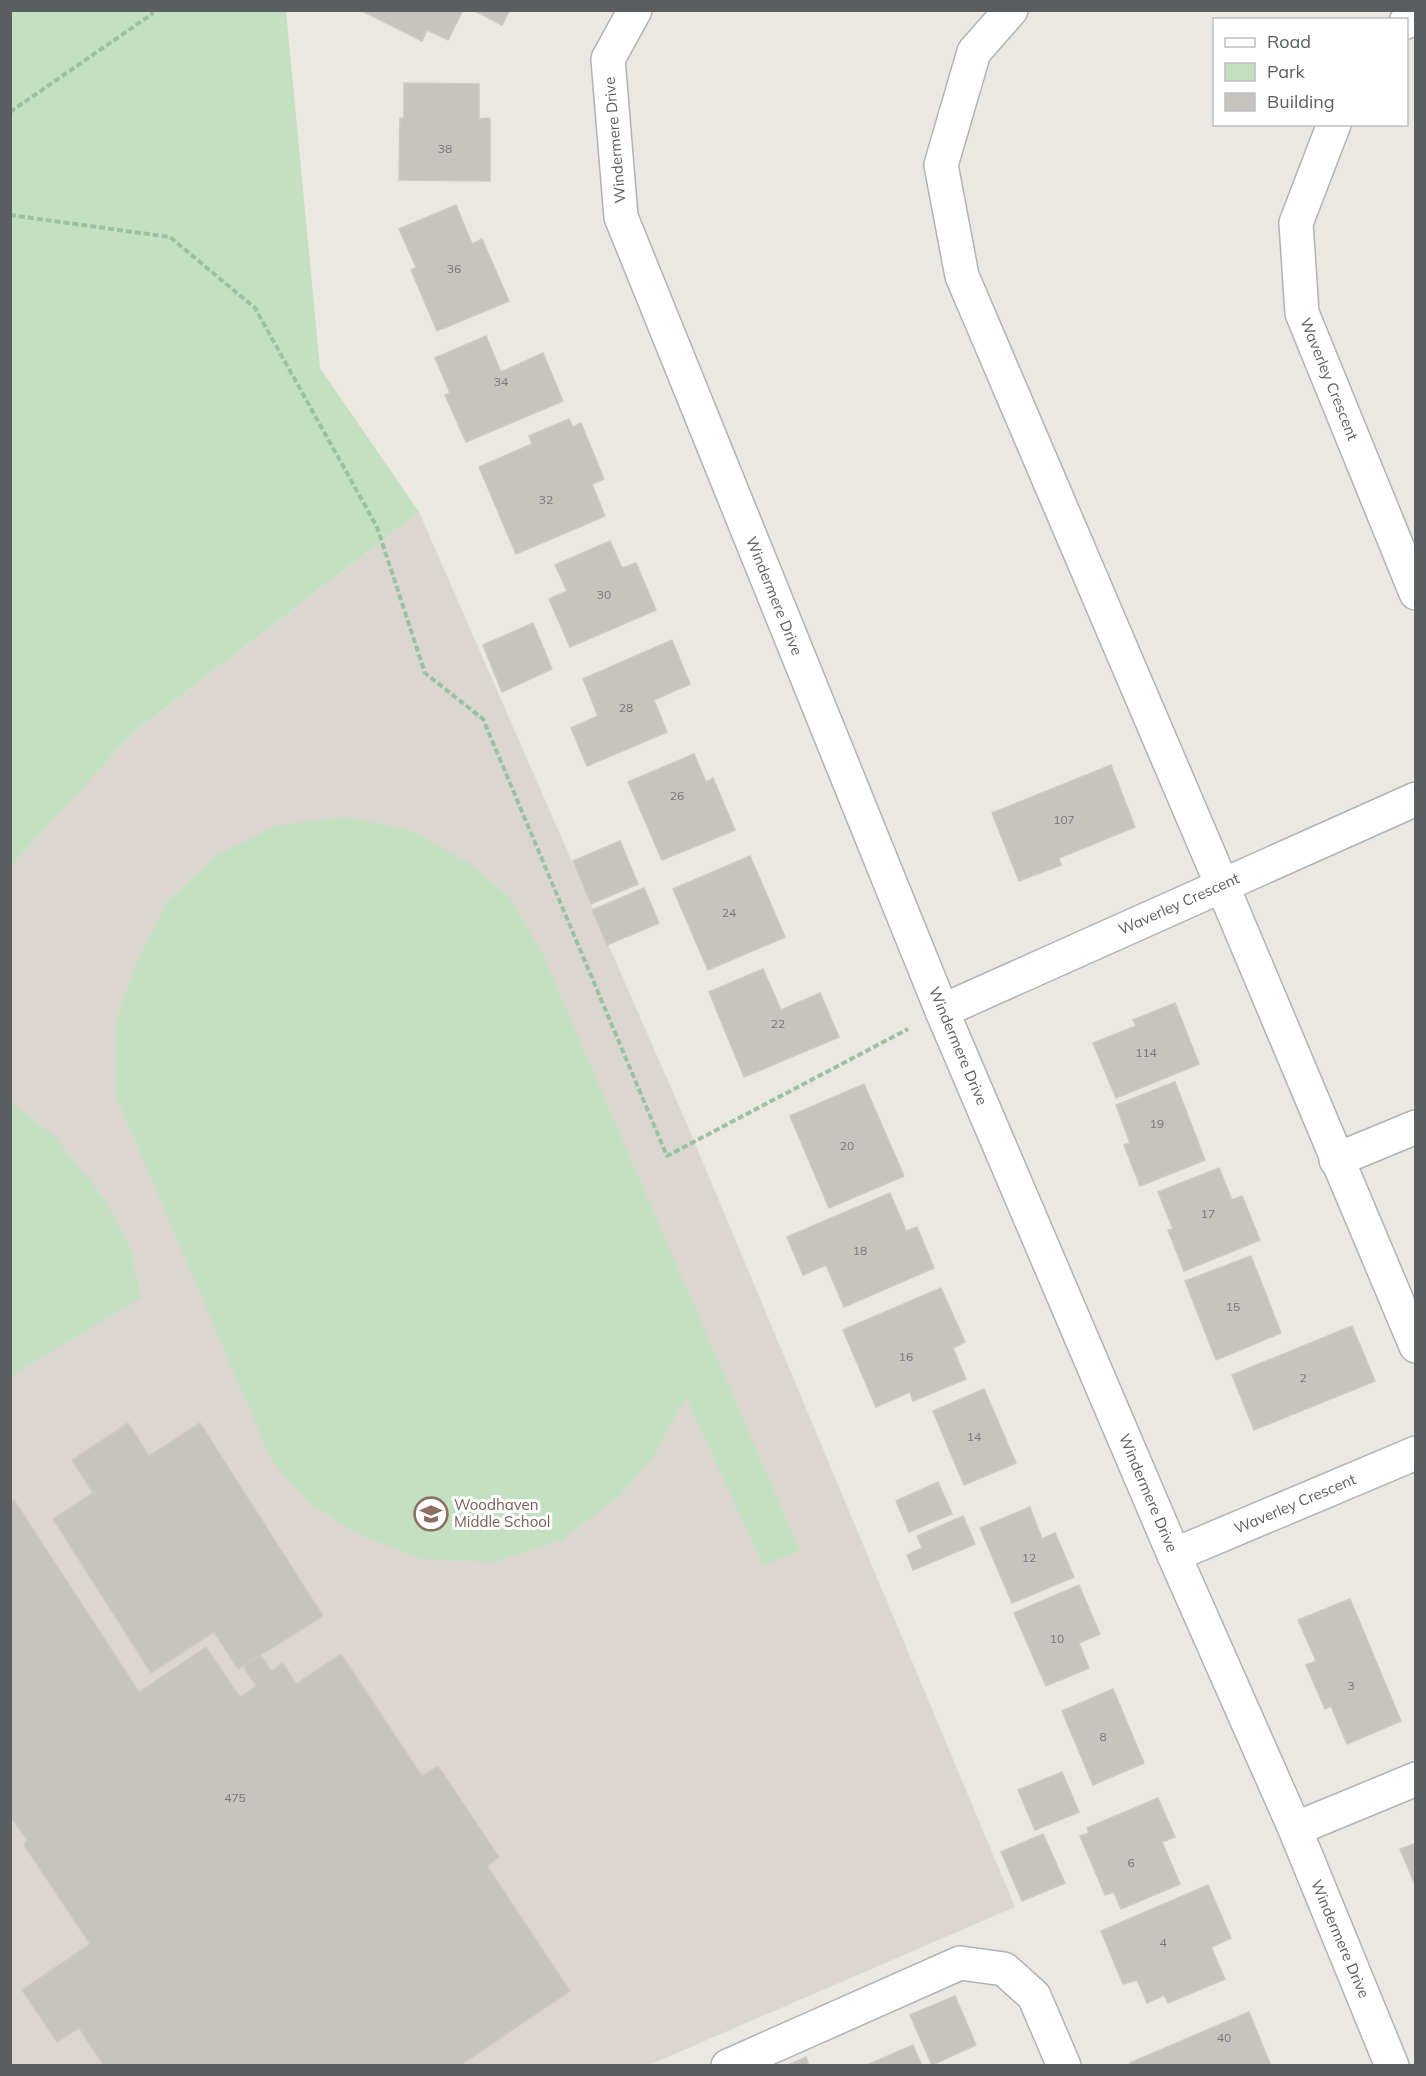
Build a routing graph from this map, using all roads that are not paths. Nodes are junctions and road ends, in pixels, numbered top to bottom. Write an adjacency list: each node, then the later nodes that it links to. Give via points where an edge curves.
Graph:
1 (635, 10): 7 (street, Windermere Drive, via 608,59 621,216)
2 (1011, 10): 6 (street, via 974,52 941,165 962,276)
3 (1333, 126): 4 (street, Waverley Crescent, via 1296,223 1302,313)
4 (1416, 593)
5 (1416, 799): 6 (street, Waverley Crescent)
6 (1222, 885): 7 (street, Waverley Crescent); 9 (street)
7 (942, 1011): 12 (street, Windermere Drive)
8 (1416, 1127): 9 (street)
9 (1336, 1160): 10 (street)
10 (1416, 1346)
11 (1416, 1453): 12 (street, Waverley Crescent)
12 (1174, 1556): 14 (street, Windermere Drive)
13 (1416, 1779): 14 (street)
14 (1294, 1830): 17 (street, Windermere Drive)
15 (728, 2066): 16 (street, via 960,1963 1004,1969 1034,1996)
16 (1064, 2066)
17 (1392, 2066)

